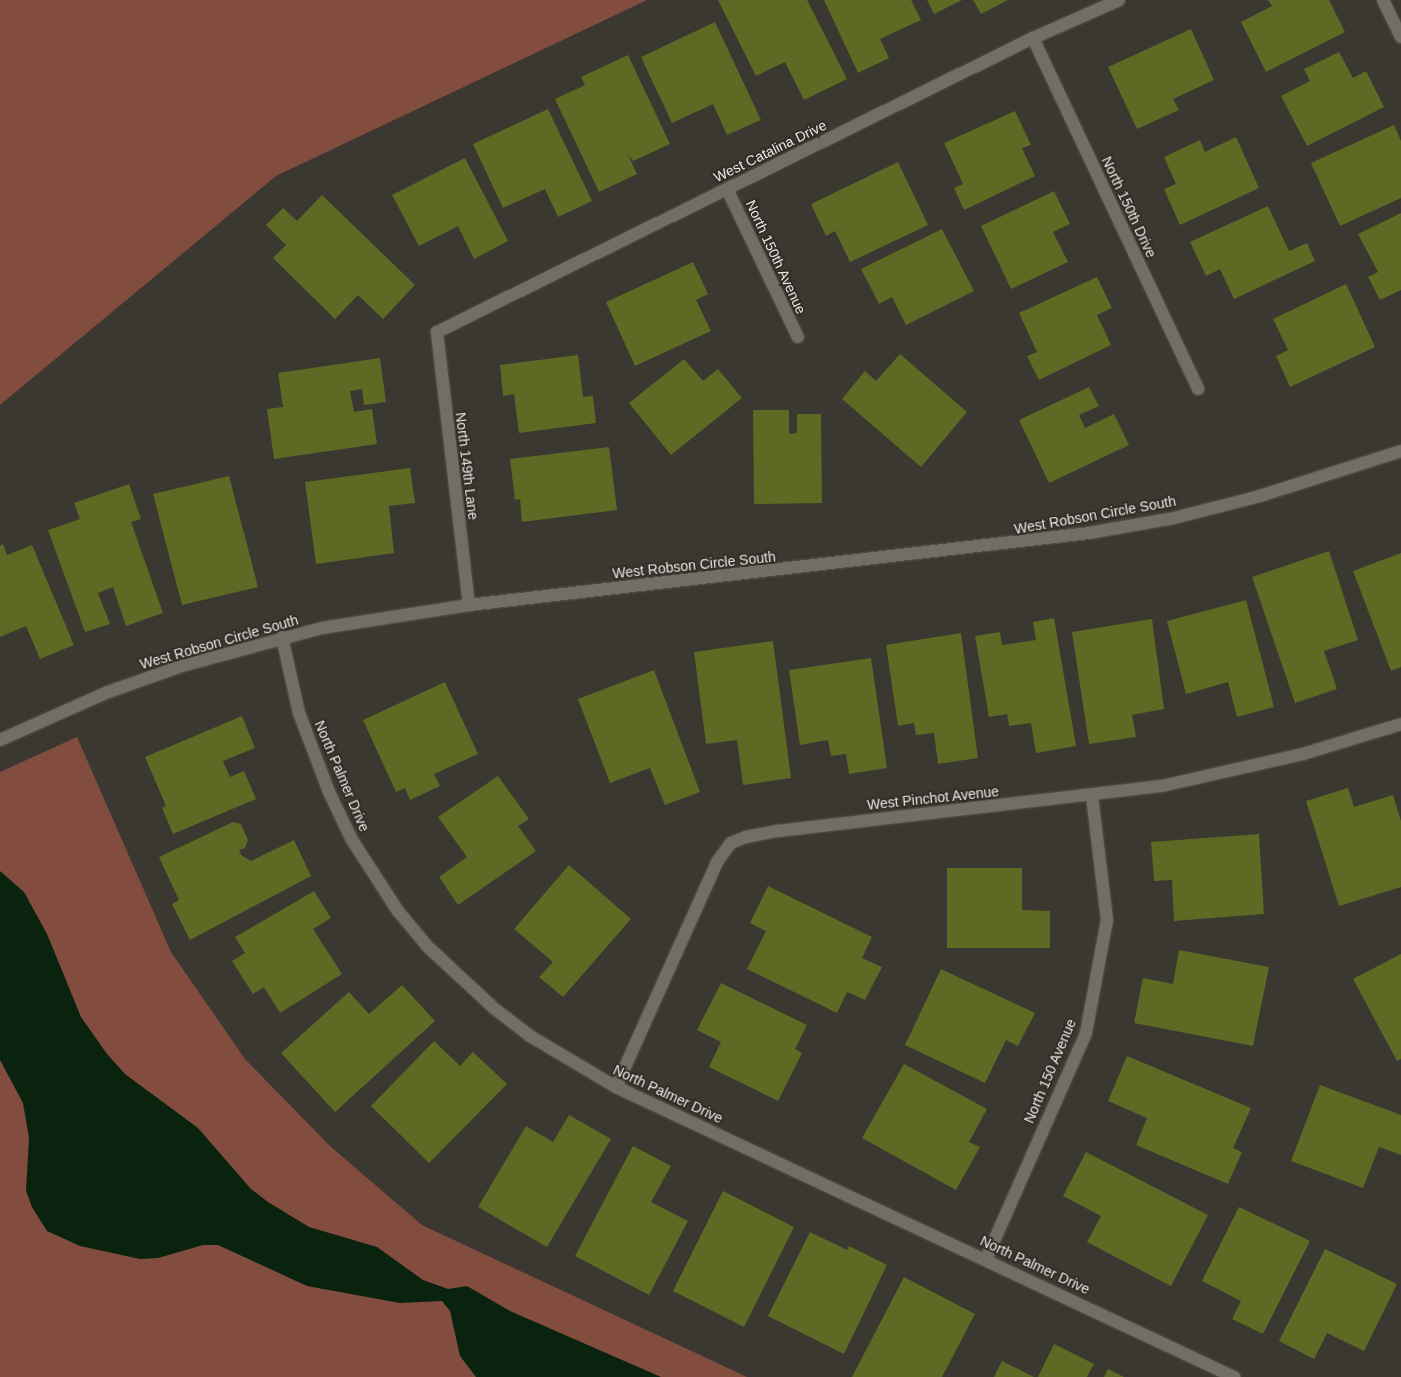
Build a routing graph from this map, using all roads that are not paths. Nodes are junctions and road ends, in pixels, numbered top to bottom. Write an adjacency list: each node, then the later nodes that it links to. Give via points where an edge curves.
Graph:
1 (1119, 0): 4 (street, West Catalina Drive)
2 (1383, 0): 3 (street)
3 (1401, 37)
4 (1033, 38): 5 (street, West Catalina Drive); 8 (street, North 150th Drive)
5 (727, 189): 6 (street, West Catalina Drive); 7 (street, North 150th Avenue)
6 (437, 332): 10 (street, North 149th Lane)
7 (798, 338)
8 (1198, 388)
9 (1401, 451): 10 (street, West Robson Circle South, via 1260,496 1174,518 1089,533)
10 (469, 605): 11 (street, West Robson Circle South)
11 (282, 637): 13 (street, West Robson Circle South, via 108,692); 15 (street, North Palmer Drive, via 299,713 329,792 352,840 398,911 460,980 495,1009 530,1036)
12 (1401, 724): 14 (street, West Pinchot Avenue, via 1235,771)
13 (0, 740)
14 (1092, 796): 15 (street, West Pinchot Avenue, via 778,831 746,837 731,844 717,862); 16 (street, North 150 Avenue, via 1107,920 1086,1033)
15 (616, 1087): 16 (street, North Palmer Drive)
16 (986, 1258): 17 (street, North Palmer Drive)
17 (1234, 1377)

